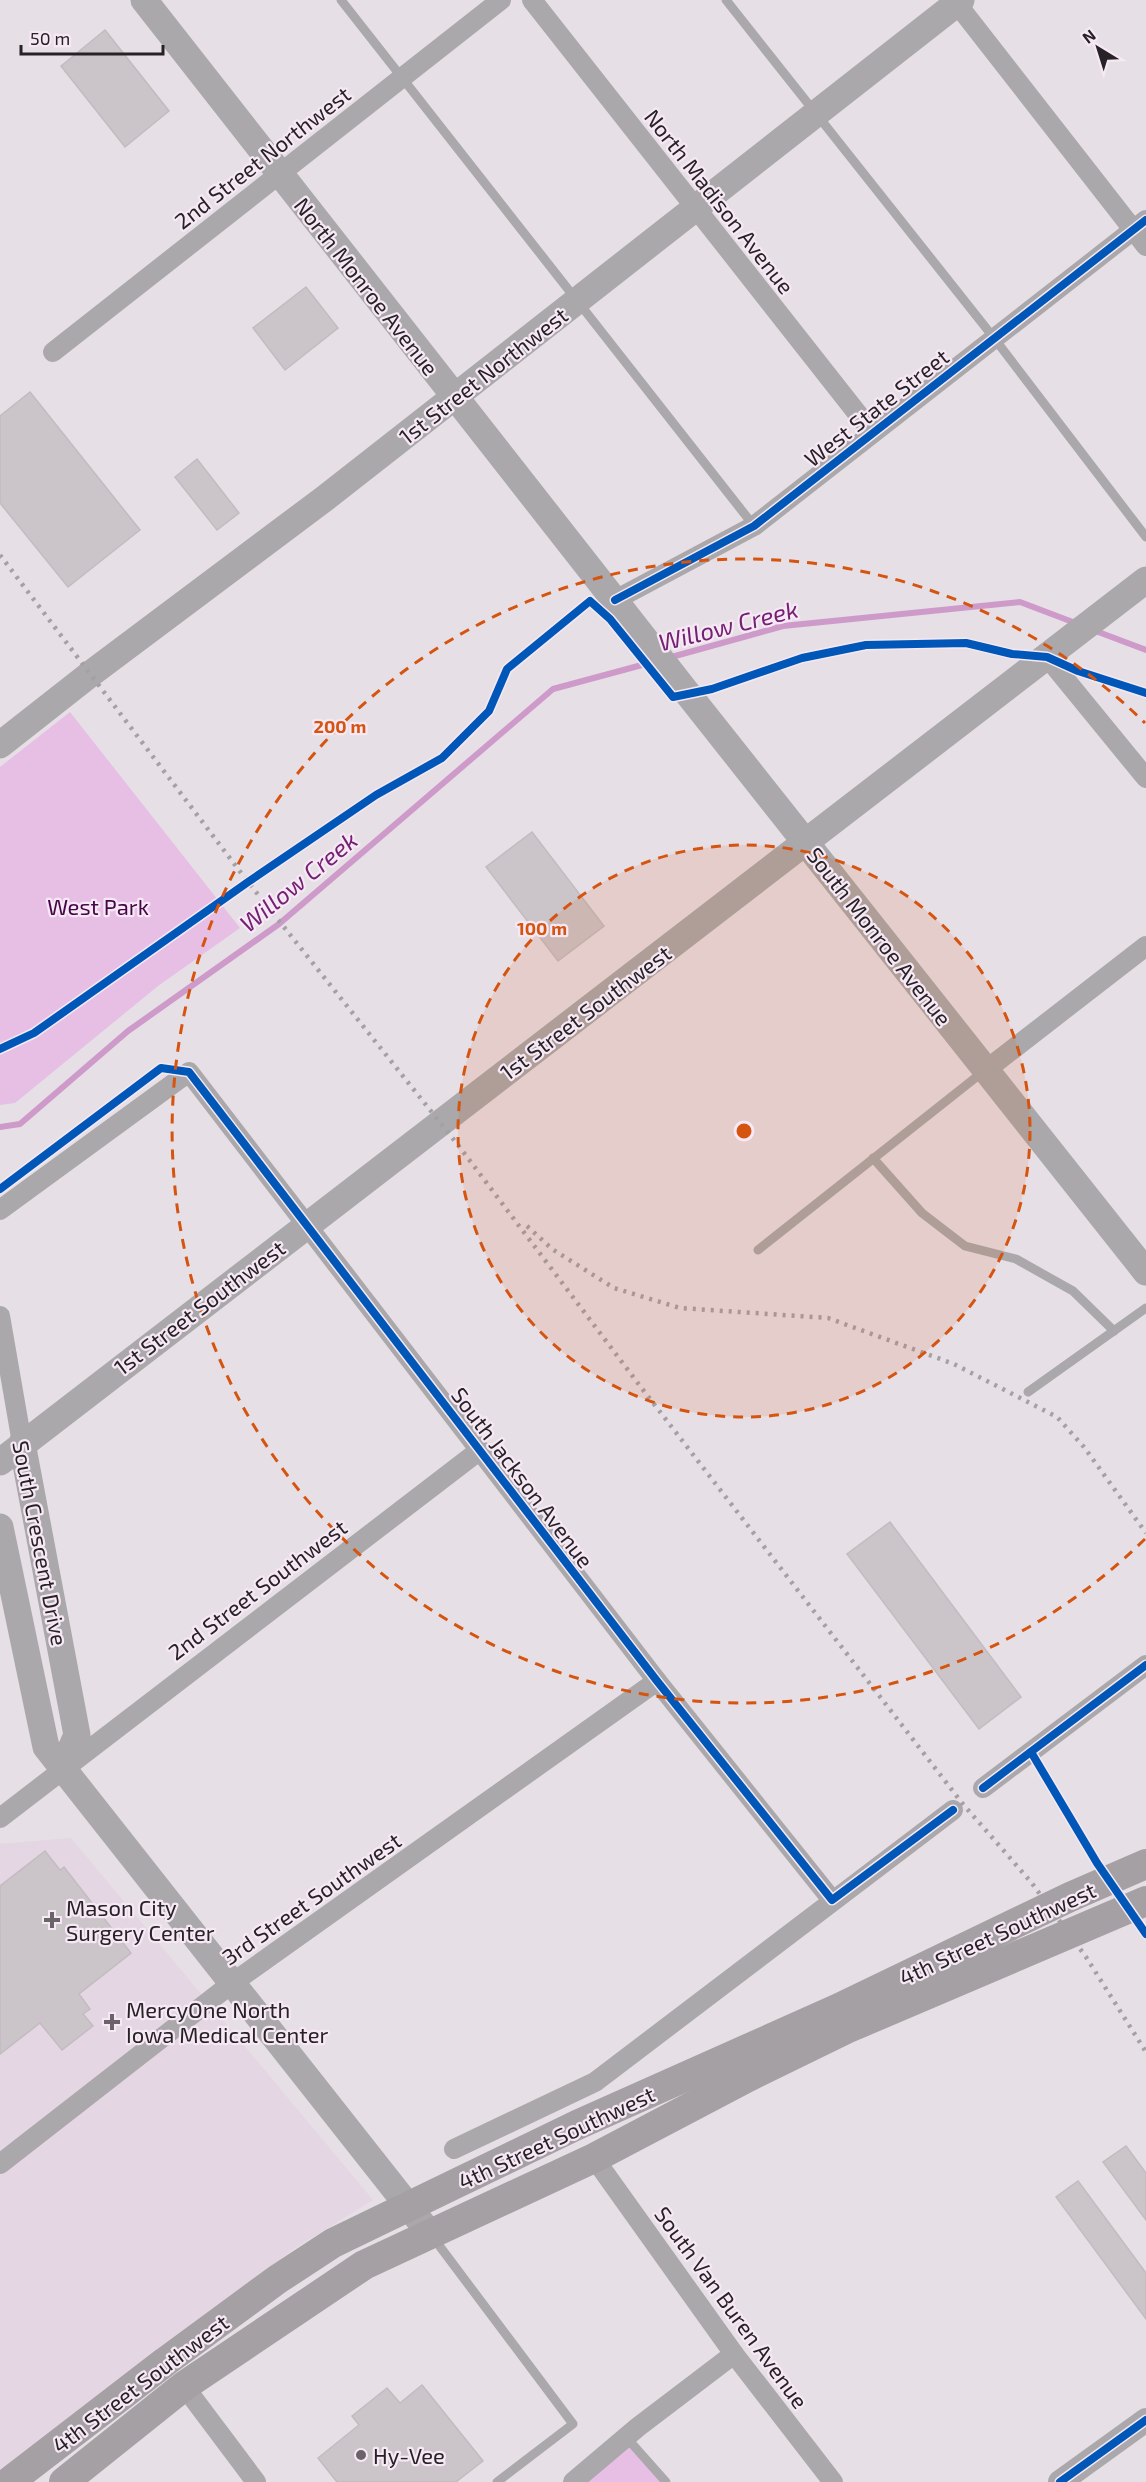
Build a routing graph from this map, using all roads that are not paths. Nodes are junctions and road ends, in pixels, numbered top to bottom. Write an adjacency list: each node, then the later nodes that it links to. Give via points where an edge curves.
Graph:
1 (144, 0): 9 (main road, North Monroe Avenue)
2 (341, 0): 7 (lane)
3 (501, 0): 7 (street, 2nd Street Northwest)
4 (532, 0): 10 (street, North Madison Avenue)
5 (726, 0): 8 (lane)
6 (957, 1): 8 (main road, 1st Street Northwest); 11 (street)
7 (402, 78): 9 (street, 2nd Street Northwest); 13 (lane)
8 (816, 114): 10 (main road, 1st Street Northwest); 14 (lane)
9 (280, 174): 15 (street, 2nd Street Northwest); 16 (main road, North Monroe Avenue)
10 (695, 208): 13 (main road, 1st Street Northwest); 17 (street, North Madison Avenue)
11 (1140, 225): 12 (street); 14 (street, West State Street)
12 (1146, 246)
13 (577, 301): 16 (main road, 1st Street Northwest); 18 (lane)
14 (994, 338): 17 (street, West State Street); 19 (lane)
15 (53, 352)
16 (454, 398): 21 (main road, North Monroe Avenue); 23 (main road, 1st Street Northwest)
17 (872, 432): 18 (street, West State Street)
18 (754, 526): 21 (street, West State Street)
19 (1146, 537)
20 (1146, 580): 22 (main road, 1st Street Southwest)
21 (620, 606): 25 (main road, South Monroe Avenue)
22 (1050, 654): 24 (street); 25 (main road, 1st Street Southwest)
23 (0, 745)
24 (1146, 778)
25 (807, 843): 27 (main road, South Monroe Avenue); 30 (main road, 1st Street Southwest)
26 (1146, 946): 27 (street)
27 (986, 1070): 28 (lane); 32 (main road, South Monroe Avenue)
28 (873, 1158): 31 (lane); 35 (lane, via 922,1214 965,1246 1016,1259 1073,1291)
29 (2, 1211): 30 (street, South Jackson Avenue, via 189,1072)
30 (307, 1225): 37 (main road, 1st Street Southwest); 38 (street, South Jackson Avenue)
31 (758, 1250)
32 (1146, 1272)
33 (1146, 1308): 35 (lane)
34 (0, 1316): 37 (street, South Crescent Drive)
35 (1114, 1331): 36 (lane)
36 (1028, 1392)
37 (22, 1443): 39 (main road, 1st Street Southwest); 43 (main road, South Crescent Drive, via 76,1735)
38 (480, 1450): 42 (street, South Jackson Avenue); 43 (street, 2nd Street Southwest)
39 (0, 1462)
40 (0, 1527): 43 (main road, South Crescent Drive, via 46,1748)
41 (1146, 1665): 44 (street)
42 (657, 1681): 48 (street, South Jackson Avenue); 50 (street, 3rd Street Southwest)
43 (63, 1767): 46 (street, 2nd Street Southwest); 50 (main road, South Crescent Drive)
44 (983, 1788)
45 (954, 1810): 48 (street, 4th Street Southwest)
46 (0, 1818)
47 (1146, 1864): 54 (main road, 4th Street Southwest, via 577,2125)
48 (832, 1900): 51 (street, 4th Street Southwest, via 595,2082)
49 (1146, 1901): 52 (main road, 4th Street Southwest, via 846,2029)
50 (231, 1984): 53 (street, 3rd Street Southwest); 54 (main road, South Crescent Drive)
51 (454, 2149)
52 (594, 2158): 55 (main road, 4th Street Southwest); 56 (street, South Van Buren Avenue)
53 (0, 2164)
54 (408, 2207): 55 (main road, South Crescent Drive); 60 (main road, 4th Street Southwest, via 333,2243 278,2279)
55 (430, 2235): 57 (main road, 4th Street Southwest, via 329,2286); 63 (lane, via 573,2424)
56 (734, 2354): 59 (street); 66 (street, South Van Buren Avenue)
57 (184, 2386): 61 (main road, 4th Street Southwest); 62 (street)
58 (1146, 2420): 67 (street)
59 (626, 2437): 64 (street); 65 (lane)
60 (9, 2482)
61 (64, 2482)
62 (256, 2482)
63 (497, 2482)
64 (573, 2482)
65 (666, 2482)
66 (834, 2482)
67 (1060, 2482)

